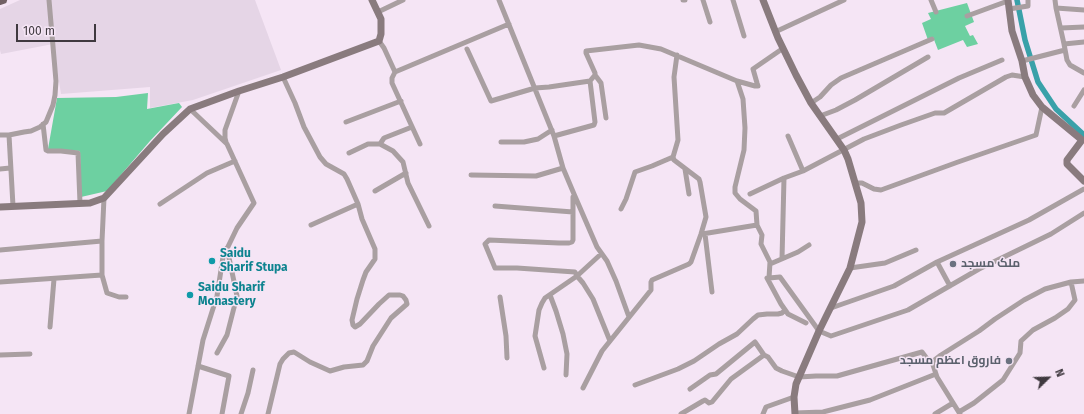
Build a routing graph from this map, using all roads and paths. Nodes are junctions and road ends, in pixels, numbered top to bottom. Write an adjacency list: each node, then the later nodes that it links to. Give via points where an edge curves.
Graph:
1 (3, 0): 14 (main road)
2 (49, 0): 56 (street, via 56,81 53,105)
3 (372, 0): 18 (street)
4 (403, 0): 18 (street)
5 (499, 0): 22 (street)
6 (703, 0): 21 (street)
7 (732, 0): 26 (street)
8 (763, 0): 25 (street)
9 (844, 0): 25 (street)
10 (931, 0): 19 (street)
11 (1008, 0): 16 (street); 20 (street)
12 (1028, 0): 16 (street, via 1028,6)
13 (1055, 0): 15 (street)
14 (0, 2)
15 (1056, 8): 17 (street); 24 (street)
16 (1010, 9): 37 (street, via 1012,30)
17 (1084, 10)
18 (378, 12): 28 (street, via 381,26)
19 (936, 12)
20 (967, 16)
21 (710, 22)
22 (509, 24): 38 (street); 45 (street)
23 (1084, 27): 24 (street)
24 (1061, 28): 30 (street)
25 (775, 32): 32 (street)
26 (744, 36)
27 (932, 39): 49 (street, via 841,78)
28 (379, 41): 38 (street); 41 (street)
29 (1084, 42): 30 (street)
30 (1064, 44): 33 (street)
31 (467, 49): 45 (street, via 491,101)
32 (782, 49): 44 (street, via 753,69 758,86); 49 (street)
33 (1065, 50): 37 (street); 39 (street, via 1070,65)
34 (676, 55): 40 (street, via 638,45 586,51); 44 (street); 71 (street, via 674,77 678,140)
35 (928, 57): 53 (street, via 855,100)
36 (1002, 60): 63 (street, via 959,78)
37 (1023, 60): 42 (street)
38 (395, 72): 48 (street, via 392,83)
39 (1084, 73)
40 (595, 76): 43 (street); 54 (street, via 601,83)
41 (283, 77): 47 (street); 91 (street, via 320,157 326,164 344,174)
42 (1025, 77): 51 (street); 69 (street, via 1006,77 944,113 935,113 901,125 864,139)
43 (590, 81): 45 (street); 61 (street, via 594,125)
44 (737, 81): 99 (street, via 743,99 745,128 744,150 735,193 756,211)
45 (535, 88): 58 (street)
46 (1084, 90): 50 (street)
47 (239, 91): 52 (street); 66 (street, via 225,130)
48 (401, 101): 55 (street); 57 (street)
49 (811, 103): 53 (street)
50 (1074, 106)
51 (1042, 107): 64 (street); 82 (street, via 1036,135 881,190)
52 (190, 109): 66 (street); 88 (street, via 163,134)
53 (820, 116): 63 (street)
54 (606, 118)
55 (346, 122)
56 (43, 124): 60 (street, via 31,131); 89 (street, via 46,150 78,153)
57 (412, 127): 67 (street, via 384,138); 68 (street)
58 (552, 130): 61 (street); 65 (street, via 538,139)
59 (0, 135): 60 (street)
60 (9, 135): 73 (street)
61 (554, 136): 74 (street)
62 (788, 136): 77 (street)
63 (836, 139): 69 (street)
64 (1083, 141): 81 (street, via 1067,160 1067,164)
65 (501, 142)
66 (227, 144): 72 (street)
67 (380, 144): 70 (street, via 368,144); 78 (street, via 393,151 403,162)
68 (420, 144)
69 (844, 150): 77 (street); 82 (street)
70 (348, 153)
71 (673, 157): 76 (street); 95 (street, via 635,172)
72 (235, 161): 90 (street, via 207,173); 104 (street, via 254,203)
73 (10, 168): 75 (street); 92 (street)
74 (563, 168): 79 (street, via 536,176); 85 (street)
75 (0, 169)
76 (685, 169): 86 (street); 101 (street, via 699,179 706,217)
77 (803, 171): 80 (street)
78 (406, 173): 84 (street); 100 (street, via 408,183)
79 (471, 175)
80 (784, 178): 87 (street); 108 (street)
81 (1084, 181)
82 (856, 183): 111 (street, via 862,222)
83 (1084, 189): 109 (street, via 1029,220)
84 (375, 191)
85 (574, 194): 96 (street); 107 (street)
86 (689, 194)
87 (750, 194)
88 (104, 198): 89 (street); 102 (street)
89 (80, 203): 92 (street)
90 (160, 204)
91 (358, 204): 98 (street); 152 (street, via 376,254 363,280 352,320 353,325 355,327 360,324 389,295 403,296 407,304 391,318 363,365 330,371 294,352 289,353 280,364)
92 (13, 206): 94 (street)
93 (495, 206): 96 (street)
94 (0, 207)
95 (621, 208)
96 (573, 212): 113 (street, via 572,242 489,240 485,244 495,268 575,272)
97 (1084, 213): 119 (street, via 1051,234)
98 (311, 225)
99 (757, 225): 101 (street); 110 (street, via 762,233 762,244)
100 (429, 226)
101 (703, 234): 120 (street); 126 (street, via 689,264 652,280 651,290)
102 (102, 241): 105 (street); 112 (street)
103 (809, 245): 108 (street)
104 (227, 248): 131 (street, via 237,296 227,335); 137 (street, via 222,256 217,296)
105 (0, 250)
106 (916, 250): 111 (street, via 885,263)
107 (601, 254): 113 (street); 126 (street, via 607,261)
108 (782, 259): 110 (street)
109 (937, 262): 119 (street); 124 (street, via 894,286)
110 (770, 264): 129 (street, via 769,278 780,277)
111 (850, 268): 124 (street)
112 (102, 275): 115 (street); 123 (street, via 107,293)
113 (577, 276): 121 (street); 130 (street, via 593,299)
114 (768, 278): 125 (street)
115 (54, 279): 117 (street); 128 (street)
116 (1084, 281): 118 (street)
117 (0, 282)
118 (1071, 282): 136 (street, via 1024,300); 148 (street, via 1075,300 1068,309 1033,330 1021,341 1020,353 1003,380)
119 (950, 286): 129 (street, via 908,310 831,336)
120 (712, 292)
121 (550, 295): 138 (street, via 539,310 535,332); 141 (street, via 564,334 567,354)
122 (500, 297): 135 (street, via 506,336)
123 (126, 298)
124 (831, 308): 129 (street)
125 (784, 310): 127 (street); 143 (street, via 778,314 758,315 737,334 694,362)
126 (630, 317): 130 (street)
127 (806, 323)
128 (50, 327)
129 (819, 331): 142 (street)
130 (610, 341): 144 (street)
131 (217, 353)
132 (30, 354): 133 (street)
133 (0, 355)
134 (764, 356): 142 (street, via 768,357 776,368); 145 (street, via 755,342 716,374 710,375); 153 (street, via 731,379 712,402 703,401)
135 (506, 358)
136 (932, 362): 140 (street); 142 (street, via 922,352 837,376)
137 (198, 366): 149 (street); 150 (street, via 229,376)
138 (544, 368)
139 (253, 370): 151 (street)
140 (936, 374): 147 (street); 155 (street, via 863,402 823,412)
141 (566, 375)
142 (799, 377): 146 (street)
143 (635, 385)
144 (583, 388)
145 (690, 389)
146 (794, 397): 154 (street, via 766,407); 155 (street)
147 (953, 403): 148 (street); 156 (street)
148 (959, 413)
149 (190, 414)
150 (222, 414)
151 (241, 414)
152 (268, 414)
153 (681, 414)
154 (763, 414)
155 (794, 414)
156 (935, 414)

